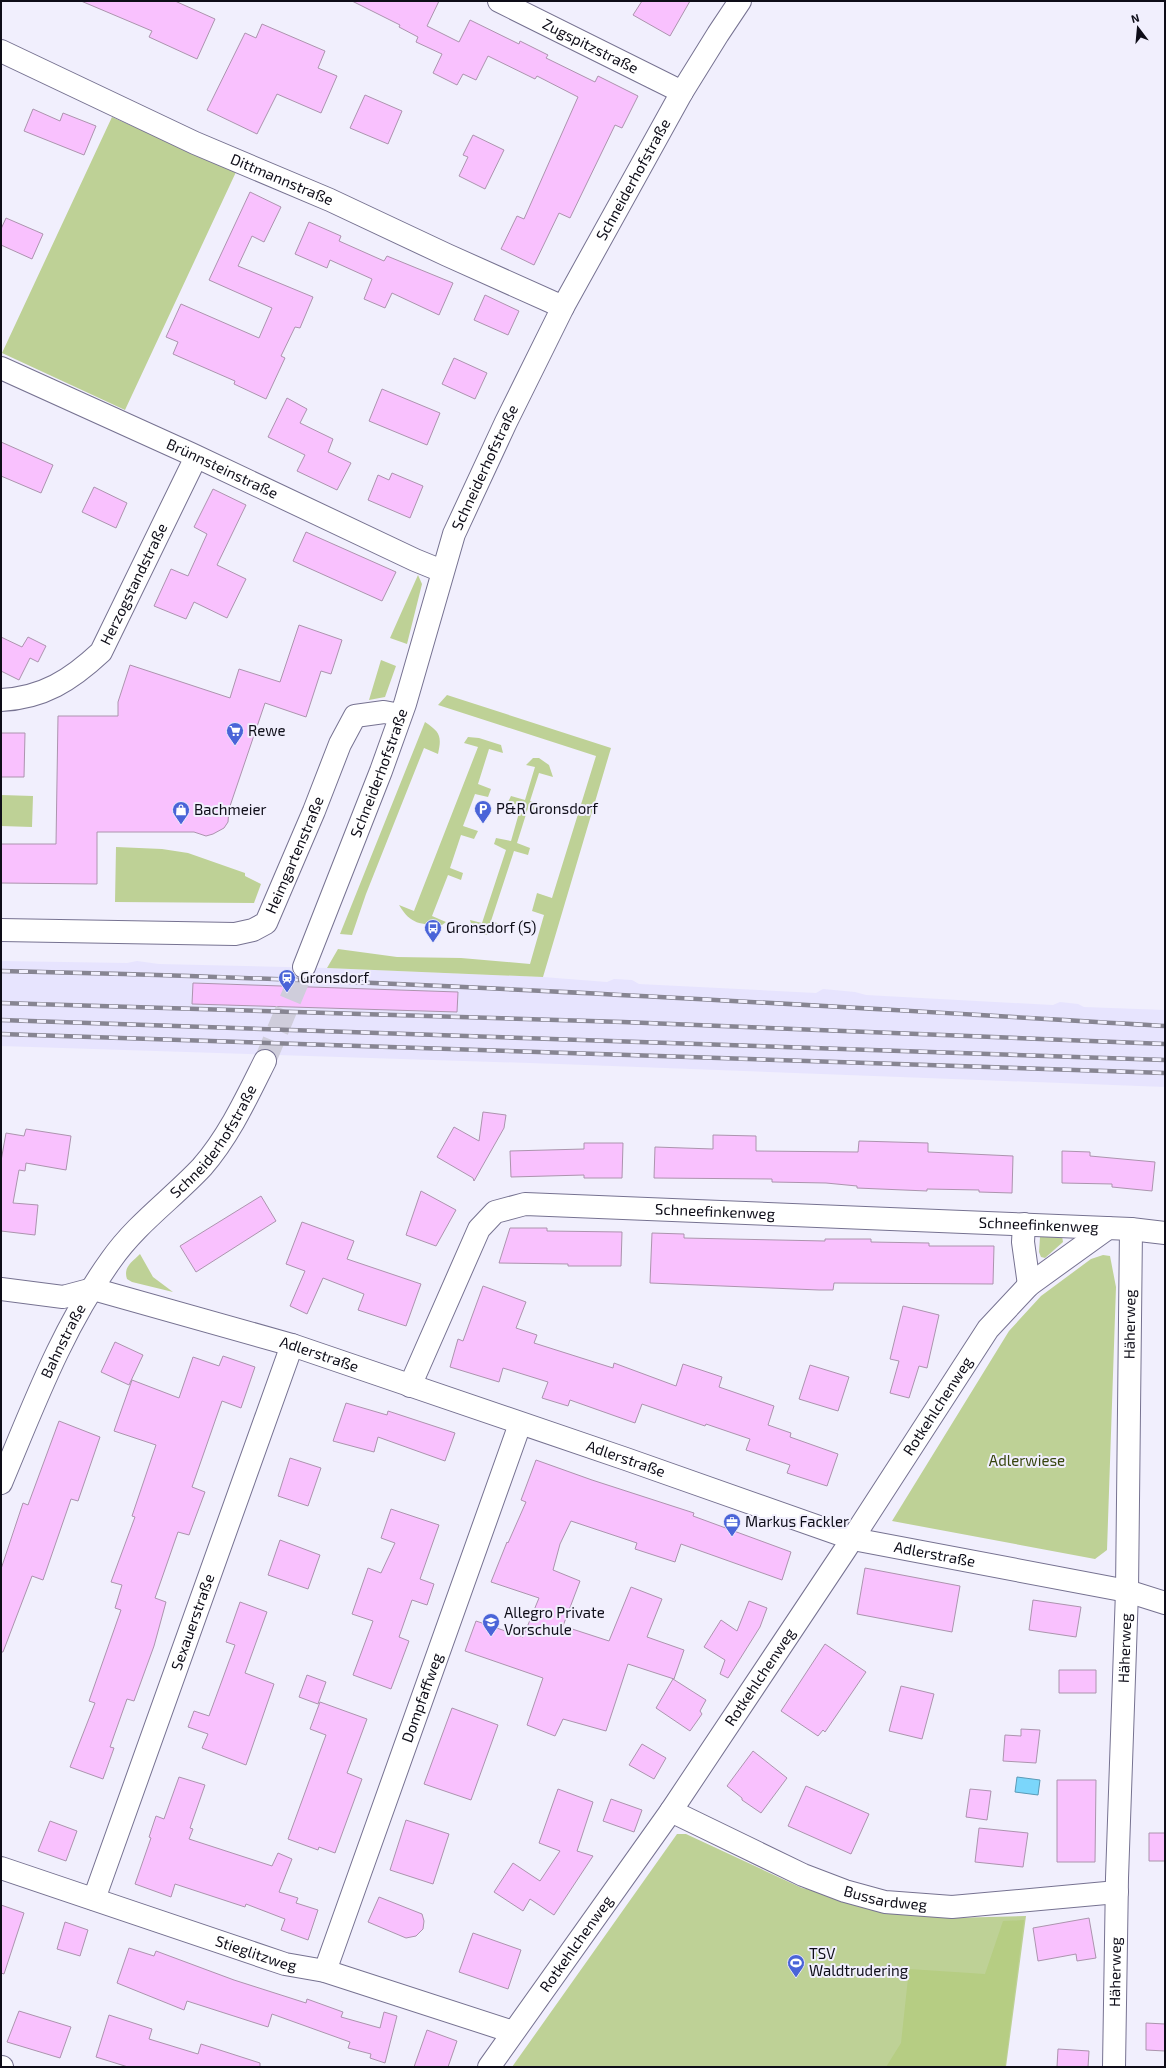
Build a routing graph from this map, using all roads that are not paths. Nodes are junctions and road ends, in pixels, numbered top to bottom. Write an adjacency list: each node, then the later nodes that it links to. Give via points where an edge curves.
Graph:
1 (499, 1): 4 (street, Zugspitzstraße)
2 (740, 1): 4 (street, Schneiderhofstraße)
3 (1, 51): 5 (street, Dittmannstraße, via 195,143 330,200)
4 (682, 92): 5 (street, Schneiderhofstraße)
5 (563, 307): 8 (street, Schneiderhofstraße, via 457,527)
6 (1, 368): 7 (street, Brünnsteinstraße)
7 (196, 457): 8 (street, Brünnsteinstraße); 9 (street, Herzogstandstraße, via 101,652 51,689 37,695)
8 (442, 571): 10 (street, Schneiderhofstraße)
9 (1, 700)
10 (400, 715): 11 (street, Heimgartenstraße, via 384,712 355,716 340,744 266,923 253,930 235,934); 12 (street, Schneiderhofstraße, via 381,771)
11 (1, 930)
12 (304, 967)
13 (265, 1061): 14 (street, Schneiderhofstraße, via 225,1136 202,1166)
14 (151, 1215): 21 (street, Bahnstraße, via 134,1230 110,1260)
15 (1024, 1224): 16 (street, Schneefinkenweg); 19 (street, via 1023,1242); 23 (street, Schneefinkenweg, via 525,1204 507,1208 495,1212 479,1229)
16 (1108, 1228): 17 (street, Schneefinkenweg); 19 (street, Rotkehlchenweg)
17 (1131, 1229): 18 (street, Schneefinkenweg); 27 (street, Häherweg)
18 (1165, 1233)
19 (1029, 1285): 26 (street, Rotkehlchenweg, via 988,1329)
20 (1, 1289): 21 (street, via 64,1297)
21 (93, 1289): 22 (street, Adlerstraße); 25 (street, Bahnstraße, via 68,1331 46,1377)
22 (292, 1346): 23 (street, Adlerstraße); 32 (street, Sexauerstraße)
23 (410, 1386): 24 (street, Adlerstraße)
24 (520, 1424): 26 (street, Adlerstraße); 33 (street, Dompfaffweg)
25 (1, 1483)
26 (853, 1538): 27 (street, Adlerstraße); 29 (street, Rotkehlchenweg)
27 (1127, 1591): 28 (street, Adlerstraße); 31 (street, Häherweg)
28 (1165, 1603)
29 (671, 1811): 31 (street, Bussardweg, via 803,1875 845,1891 885,1902 952,1906); 34 (street, Rotkehlchenweg)
30 (1, 1868): 32 (street, Stieglitzweg)
31 (1117, 1892): 36 (street, Häherweg)
32 (94, 1899): 33 (street, Stieglitzweg, via 285,1964)
33 (325, 1971): 34 (street, Stieglitzweg)
34 (513, 2032): 35 (street, Rotkehlchenweg)
35 (489, 2067)
36 (1114, 2067)

